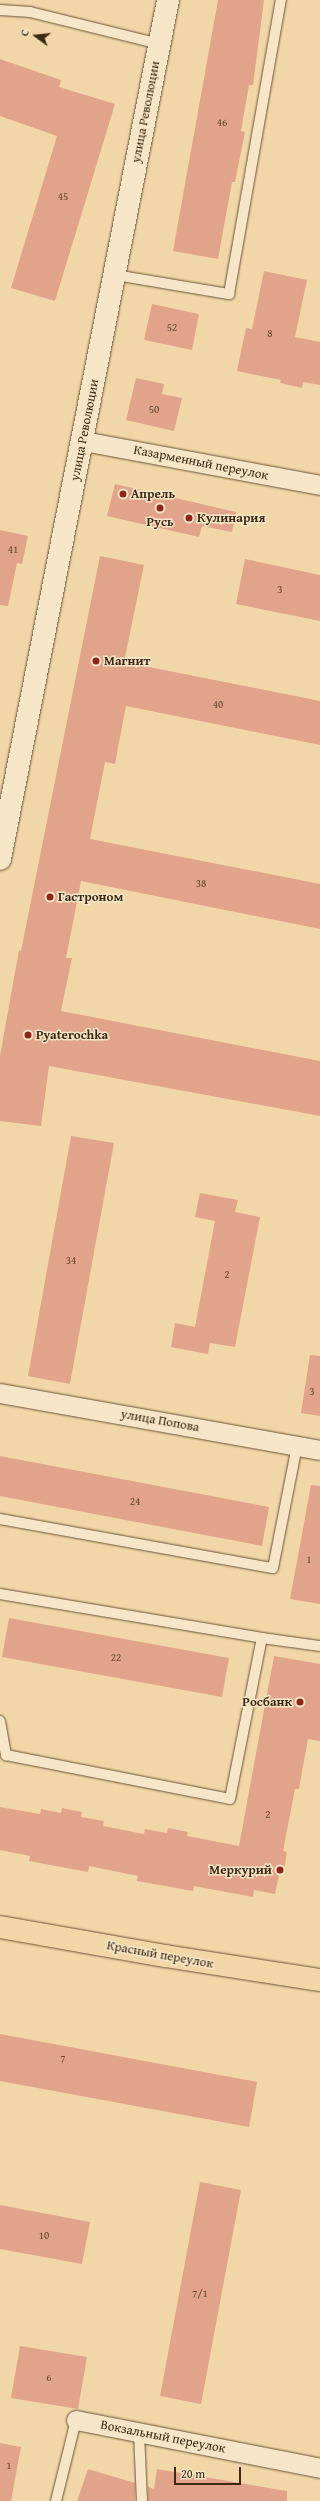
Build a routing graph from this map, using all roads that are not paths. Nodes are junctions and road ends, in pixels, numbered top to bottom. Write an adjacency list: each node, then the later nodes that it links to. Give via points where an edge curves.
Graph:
1 (168, 0): 4 (main road, улица Революции)
2 (281, 0): 5 (lane, via 229,294)
3 (0, 10): 4 (lane, via 30,12)
4 (159, 44): 5 (main road, улица Революции)
5 (115, 274): 6 (main road, улица Революции)
6 (83, 442): 7 (street, Казарменный переулок); 8 (main road, улица Революции)
7 (320, 486)
8 (0, 859)
9 (0, 1392): 10 (street, улица Попова)
10 (296, 1446): 11 (street, улица Попова); 12 (lane, via 273,1568)
11 (320, 1450)
12 (0, 1519)
13 (0, 1594): 14 (lane)
14 (262, 1638): 15 (lane); 16 (lane, via 230,1799 6,1755)
15 (320, 1646)
16 (0, 1721)
17 (0, 1927): 18 (main road, Красный переулок)
18 (320, 1980)
19 (76, 2420): 20 (street, Вокзальный переулок); 22 (lane)
20 (139, 2432): 21 (street, Вокзальный переулок); 23 (lane)
21 (320, 2468)
22 (56, 2501)
23 (142, 2501)

